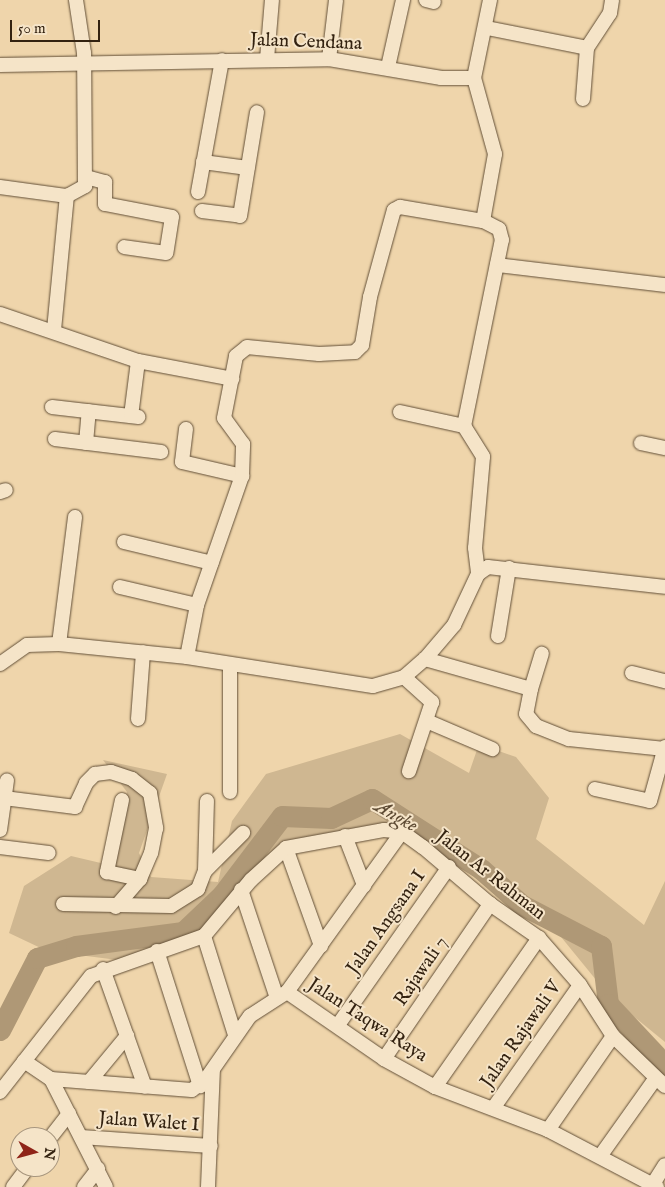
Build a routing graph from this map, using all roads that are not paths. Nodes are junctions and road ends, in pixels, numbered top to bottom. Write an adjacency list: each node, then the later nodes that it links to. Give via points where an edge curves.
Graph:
1 (76, 0): 12 (street)
2 (272, 0): 9 (street)
3 (336, 0): 10 (street)
4 (403, 0): 14 (street)
5 (490, 0): 7 (street)
6 (612, 0): 8 (street, via 610,13)
7 (487, 28): 8 (street); 15 (street)
8 (587, 48): 16 (street)
9 (267, 59): 10 (street, Jalan Cendana); 11 (street, Jalan Cendana)
10 (330, 59): 14 (street, Jalan Cendana)
11 (222, 60): 12 (street, Jalan Cendana); 18 (street)
12 (84, 63): 13 (street, Jalan Cendana); 20 (street)
13 (0, 65)
14 (388, 67): 15 (street, Jalan Cendana, via 441,78)
15 (474, 78): 25 (street, via 495,154)
16 (583, 99)
17 (257, 112): 19 (street)
18 (203, 162): 19 (street); 22 (street)
19 (248, 168): 24 (street, via 240,216)
20 (86, 177): 23 (street, via 85,186); 26 (street, via 105,182 105,204 172,217 166,252)
21 (0, 187): 23 (street)
22 (198, 192)
23 (67, 196): 30 (street)
24 (202, 212)
25 (483, 221): 27 (street, via 502,233); 32 (street, via 397,207 371,291 360,349 319,354 247,347 236,356)
26 (124, 247)
27 (497, 265): 28 (street); 36 (street)
28 (665, 286)
29 (0, 314): 30 (street)
30 (54, 330): 31 (street)
31 (138, 361): 32 (street); 34 (street, via 134,417)
32 (232, 379): 43 (street, via 224,418 243,444)
33 (52, 407): 34 (street)
34 (89, 411): 39 (street)
35 (400, 412): 36 (street)
36 (464, 426): 48 (street, via 485,464 474,548)
37 (186, 429): 43 (street, via 182,462)
38 (54, 439): 39 (street)
39 (86, 443): 42 (street)
40 (640, 443): 41 (street)
41 (665, 448)
42 (161, 452)
43 (242, 476): 46 (street)
44 (75, 517): 53 (street)
45 (124, 542): 46 (street)
46 (212, 563): 51 (street)
47 (509, 568): 48 (street, via 488,567); 50 (street); 52 (street)
48 (478, 574): 57 (street, via 454,625)
49 (120, 587): 51 (street)
50 (665, 587)
51 (197, 605): 56 (street)
52 (498, 636)
53 (59, 644): 54 (street); 58 (street, via 27,645)
54 (143, 652): 56 (street); 64 (street)
55 (542, 654): 63 (street)
56 (187, 657): 59 (street)
57 (425, 659): 61 (street); 63 (street)
58 (0, 664)
59 (230, 665): 61 (street, via 373,686); 72 (street)
60 (632, 672): 62 (street)
61 (404, 677): 65 (street, via 430,698)
62 (665, 681)
63 (531, 690): 66 (street, via 526,714 536,726 569,739)
64 (138, 719)
65 (429, 722): 67 (street); 68 (street)
66 (665, 748): 70 (street)
67 (492, 749)
68 (410, 770)
69 (7, 780): 73 (street)
70 (661, 781): 71 (street, via 648,801)
71 (595, 789)
72 (230, 792)
73 (4, 798): 76 (street); 85 (street, via 75,808 86,783 95,774 111,772 132,779 150,794 155,809 151,853)
74 (122, 800): 85 (street, via 107,872)
75 (207, 801): 84 (street)
76 (0, 826)
77 (402, 832): 79 (street, via 384,830); 83 (street, Jalan Ar Rahman); 86 (street)
78 (243, 833): 84 (street)
79 (345, 836): 81 (street); 86 (street)
80 (0, 847): 82 (street)
81 (286, 848): 87 (street); 93 (street)
82 (49, 853)
83 (449, 867): 89 (street, Jalan Ar Rahman); 98 (street, Jalan Angsana I)
84 (205, 871): 90 (street, via 198,889 171,906)
85 (140, 879): 90 (street)
86 (364, 886): 93 (street)
87 (241, 890): 91 (street); 97 (street)
88 (63, 904): 90 (street)
89 (490, 904): 92 (street, Jalan Ar Rahman); 102 (street, Rajawali 7)
90 (116, 907)
91 (204, 936): 94 (street); 99 (street)
92 (539, 938): 96 (street, Jalan Ar Rahman); 110 (street)
93 (321, 946): 97 (street)
94 (157, 951): 95 (street); 108 (street)
95 (103, 969): 100 (street); 103 (street, via 75,993)
96 (580, 985): 101 (street, Jalan Ar Rahman); 112 (street, Jalan Rajawali V)
97 (282, 994): 98 (street, Jalan Taqwa Raya); 99 (street, Jalan Taqwa Raya, via 250,1016)
98 (338, 1025): 102 (street, Jalan Taqwa Raya)
99 (236, 1035): 104 (street, Jalan Taqwa Raya)
100 (127, 1036): 106 (street); 109 (street)
101 (613, 1036): 107 (street, Jalan Ar Rahman); 115 (street)
102 (384, 1059): 110 (street, Jalan Taqwa Raya)
103 (24, 1061): 105 (street); 111 (street)
104 (213, 1070): 108 (street, Jalan Taqwa Raya); 117 (street)
105 (51, 1080): 106 (street); 113 (street)
106 (89, 1082): 109 (street)
107 (660, 1082): 118 (street)
108 (200, 1086): 109 (street, via 192,1090)
109 (145, 1087)
110 (435, 1087): 112 (street, Jalan Taqwa Raya)
111 (0, 1092)
112 (494, 1107): 115 (street, Jalan Taqwa Raya)
113 (69, 1114): 114 (street); 116 (street)
114 (59, 1127)
115 (548, 1130): 118 (street, Jalan Taqwa Raya)
116 (83, 1137): 117 (street, Jalan Walet I); 120 (street)
117 (211, 1146): 124 (street)
118 (601, 1155): 121 (street, Jalan Taqwa Raya)
119 (665, 1165): 121 (street)
120 (98, 1169): 122 (street); 123 (street)
121 (655, 1186)
122 (84, 1187)
123 (106, 1187)
124 (208, 1187)

